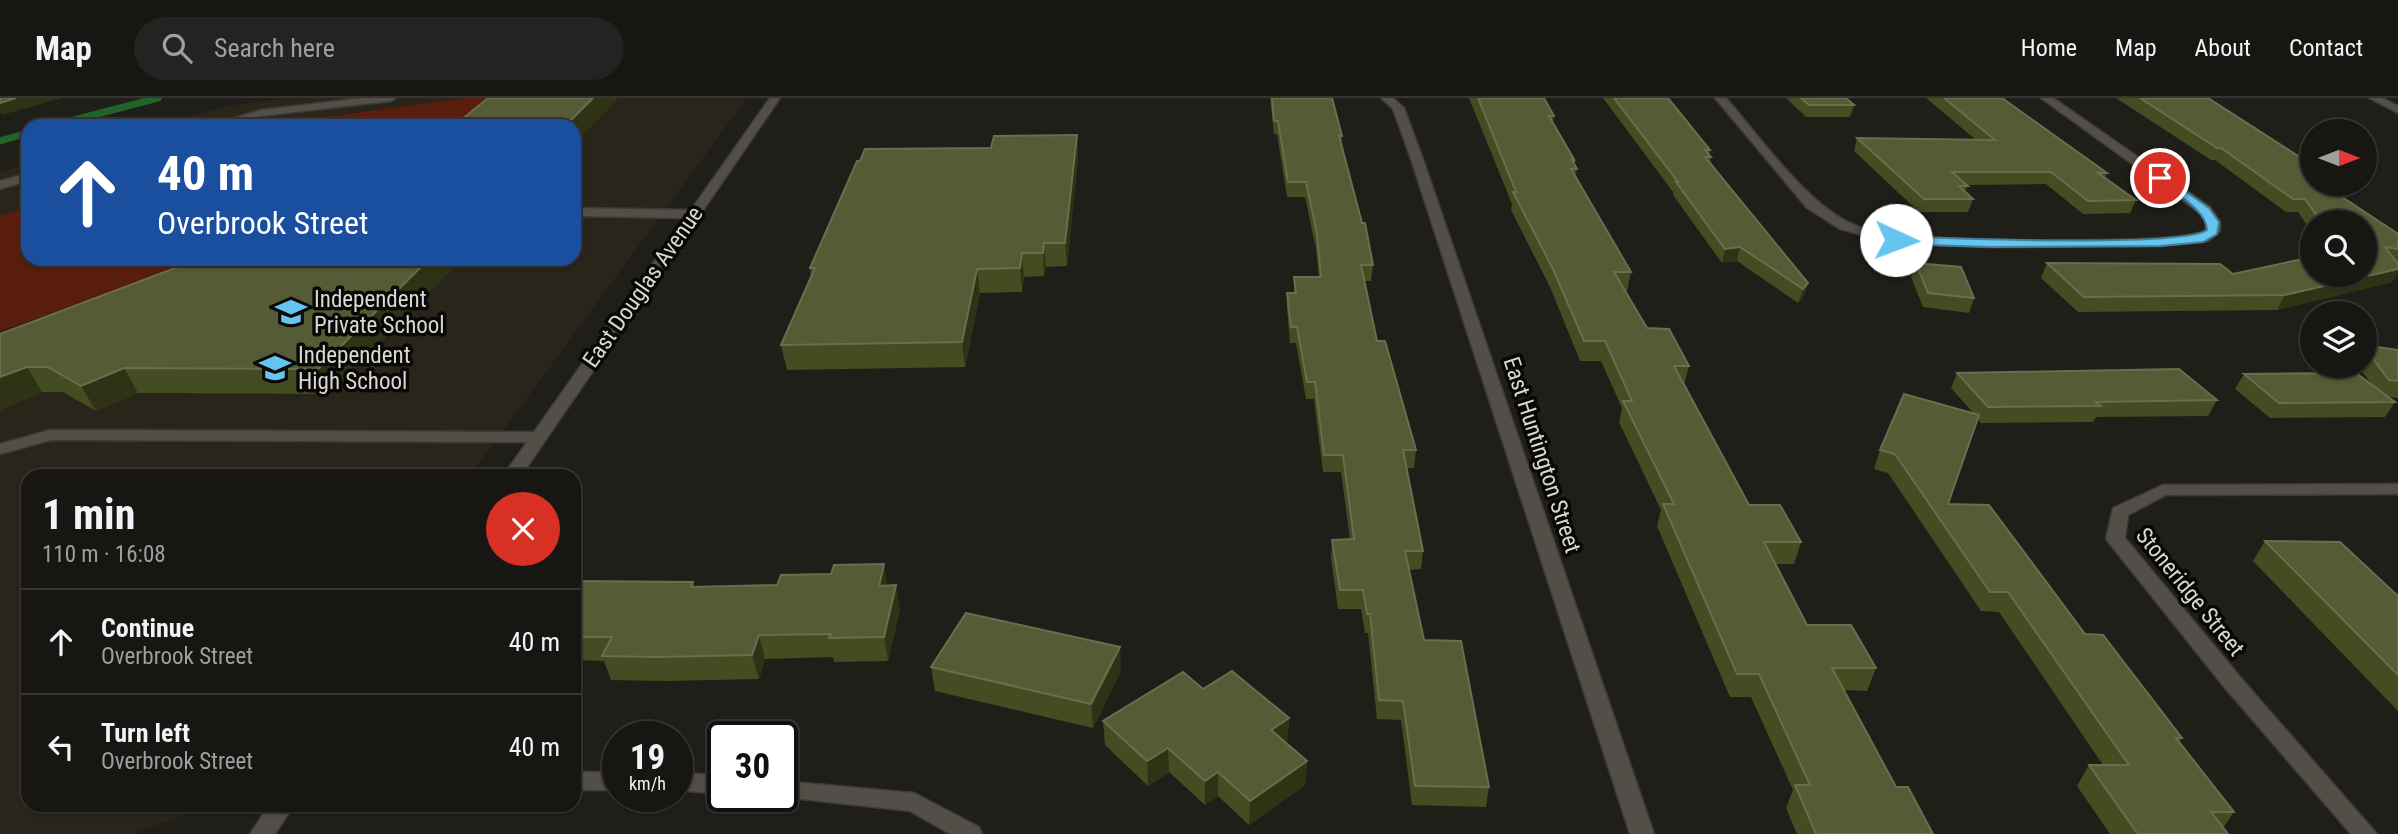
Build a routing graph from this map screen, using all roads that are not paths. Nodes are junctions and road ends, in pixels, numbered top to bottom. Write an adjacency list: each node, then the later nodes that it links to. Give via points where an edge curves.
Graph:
1 (391, 98): 8 (street)
2 (775, 98): 12 (street, East Douglas Avenue)
3 (1386, 98): 23 (street, East Huntington Street, via 1398,108 1418,162)
4 (1720, 98): 5 (street, via 1812,205 1845,226 1896,240 2160,242 2203,238 2213,231 2213,222 2204,210)
5 (2046, 98)
6 (2374, 98): 7 (street)
7 (2398, 110)
8 (238, 119)
9 (21, 179): 10 (street)
10 (0, 185)
11 (581, 212): 12 (street)
12 (694, 214): 13 (street, East Douglas Avenue)
13 (539, 437): 14 (street, via 50,435); 15 (street, East Douglas Avenue)
14 (0, 449)
15 (517, 469)
16 (2398, 489): 24 (street, Stoneridge Street, via 2163,491 2119,512 2115,539)
17 (581, 781): 18 (street)
18 (602, 781)
19 (798, 791): 22 (street, via 914,802)
20 (277, 812): 21 (street)
21 (262, 834)
22 (970, 834)
23 (1642, 834)
24 (2365, 834)

